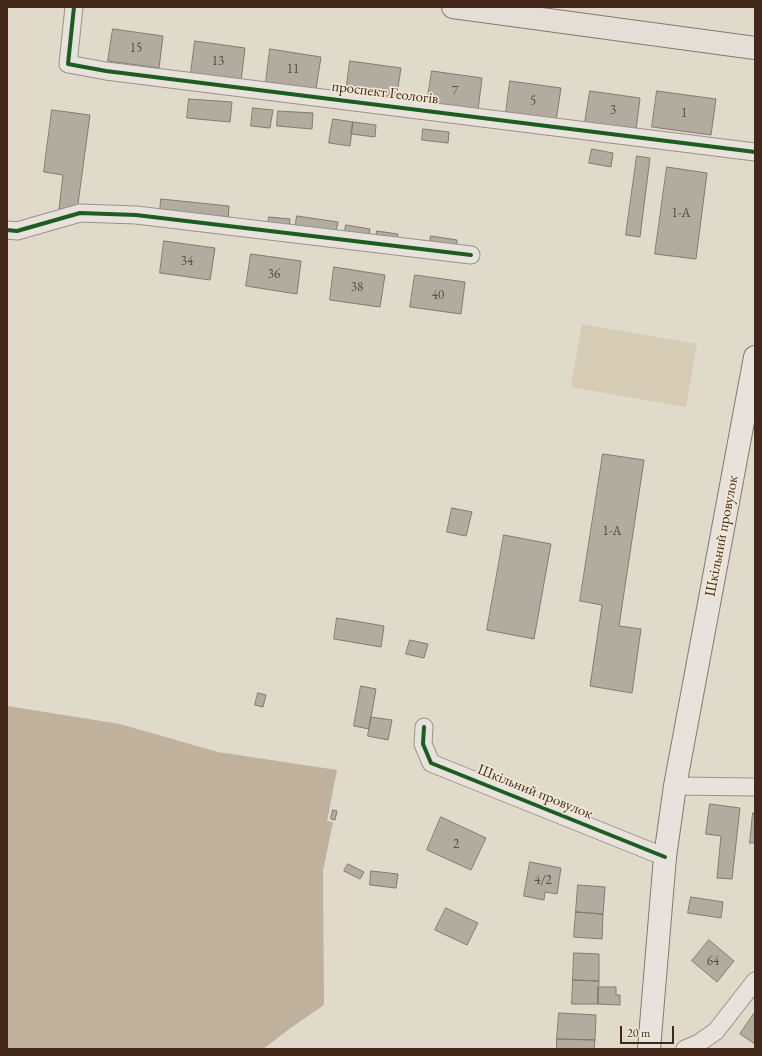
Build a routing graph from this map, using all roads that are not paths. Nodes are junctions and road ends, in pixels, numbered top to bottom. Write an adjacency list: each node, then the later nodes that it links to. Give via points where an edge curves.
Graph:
1 (74, 7): 4 (street, проспект Геологів, via 68,64 106,71)
2 (453, 7): 3 (highway)
3 (755, 48)
4 (755, 152)
5 (7, 230): 6 (street, via 17,232 80,213 136,215)
6 (471, 255)
7 (755, 357): 9 (main road, Шкільний провулок)
8 (424, 727): 11 (street, Шкільний провулок, via 423,744 431,763)
9 (675, 786): 10 (street); 11 (main road, Шкільний провулок)
10 (755, 787)
11 (666, 857): 13 (main road, Шкільний провулок)
12 (755, 981): 14 (street, via 716,1031)
13 (649, 1049)
14 (685, 1049)

